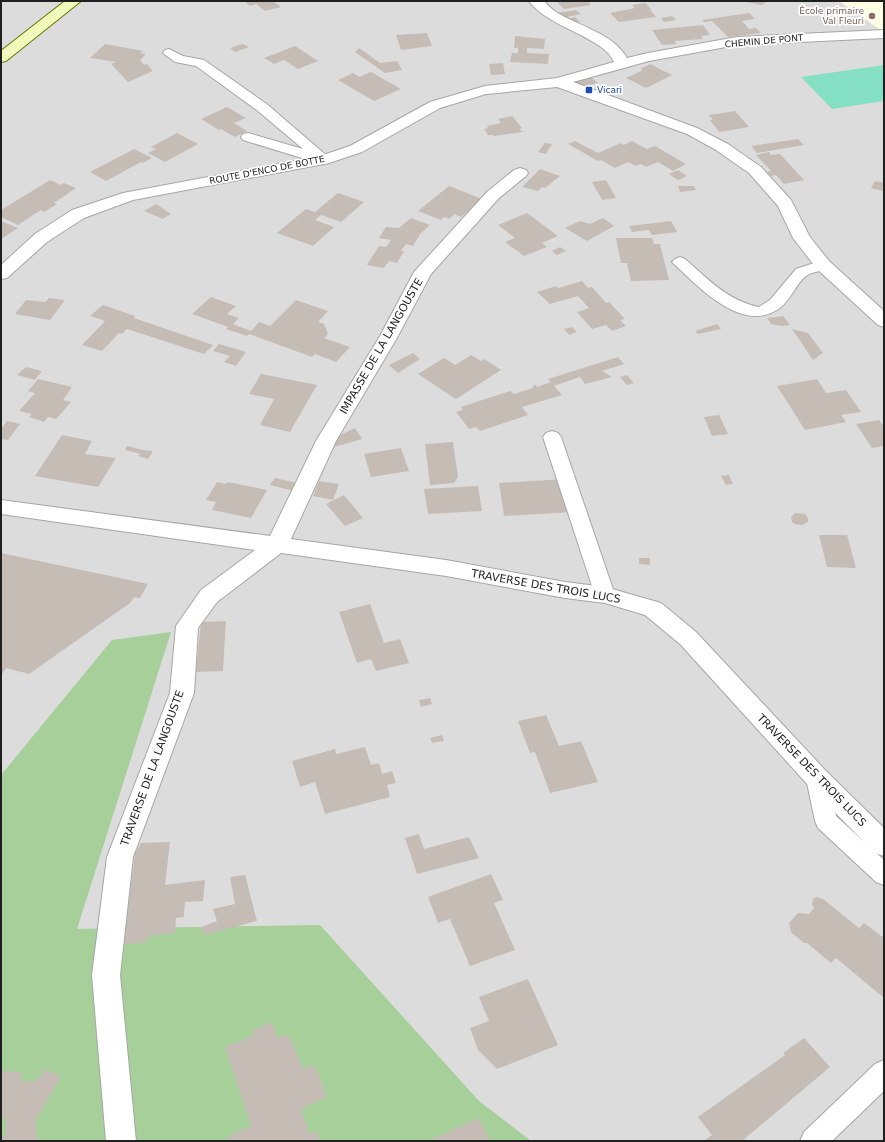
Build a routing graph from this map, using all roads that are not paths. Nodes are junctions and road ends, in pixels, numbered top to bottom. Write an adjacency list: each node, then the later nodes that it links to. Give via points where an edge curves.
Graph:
1 (74, 1): 5 (main road)
2 (536, 1): 6 (street, via 549,13 609,47 622,59)
3 (884, 34): 6 (street, CHEMIN DE PONT, via 737,41 648,56)
4 (169, 52): 9 (lane, via 179,59 200,63 263,108)
5 (1, 58)
6 (622, 64): 7 (street, CHEMIN DE PONT)
7 (558, 82): 9 (street, ROUTE D'ENCO DE BOTTE, via 485,90 435,105 356,149); 12 (street, ROUTE D'ENCO DE BOTTE, via 692,131 755,170 785,204 802,238)
8 (248, 137): 9 (lane)
9 (323, 160): 13 (street, ROUTE D'ENCO DE BOTTE, via 129,196 78,214 41,238)
10 (520, 173): 17 (street, IMPASSE DE LA LANGOUSTE, via 493,195 423,272 389,336 326,441)
11 (680, 262): 12 (lane, via 719,297 740,308 761,312 776,303 801,272)
12 (824, 265): 14 (street, ROUTE D'ENCO DE BOTTE)
13 (1, 274)
14 (884, 321)
15 (552, 438): 18 (lane)
16 (1, 507): 17 (street)
17 (277, 545): 18 (street, TRAVERSE DES TROIS LUCS, via 446,568); 23 (street, TRAVERSE DE LA LANGOUSTE, via 209,596 187,626 182,693 120,857 106,975)
18 (605, 595): 19 (street, TRAVERSE DES TROIS LUCS, via 654,609 688,638)
19 (817, 778): 20 (street, TRAVERSE DES TROIS LUCS); 21 (lane, via 826,821)
20 (884, 845)
21 (884, 875)
22 (884, 1073): 24 (lane)
23 (121, 1141)
24 (813, 1141)

